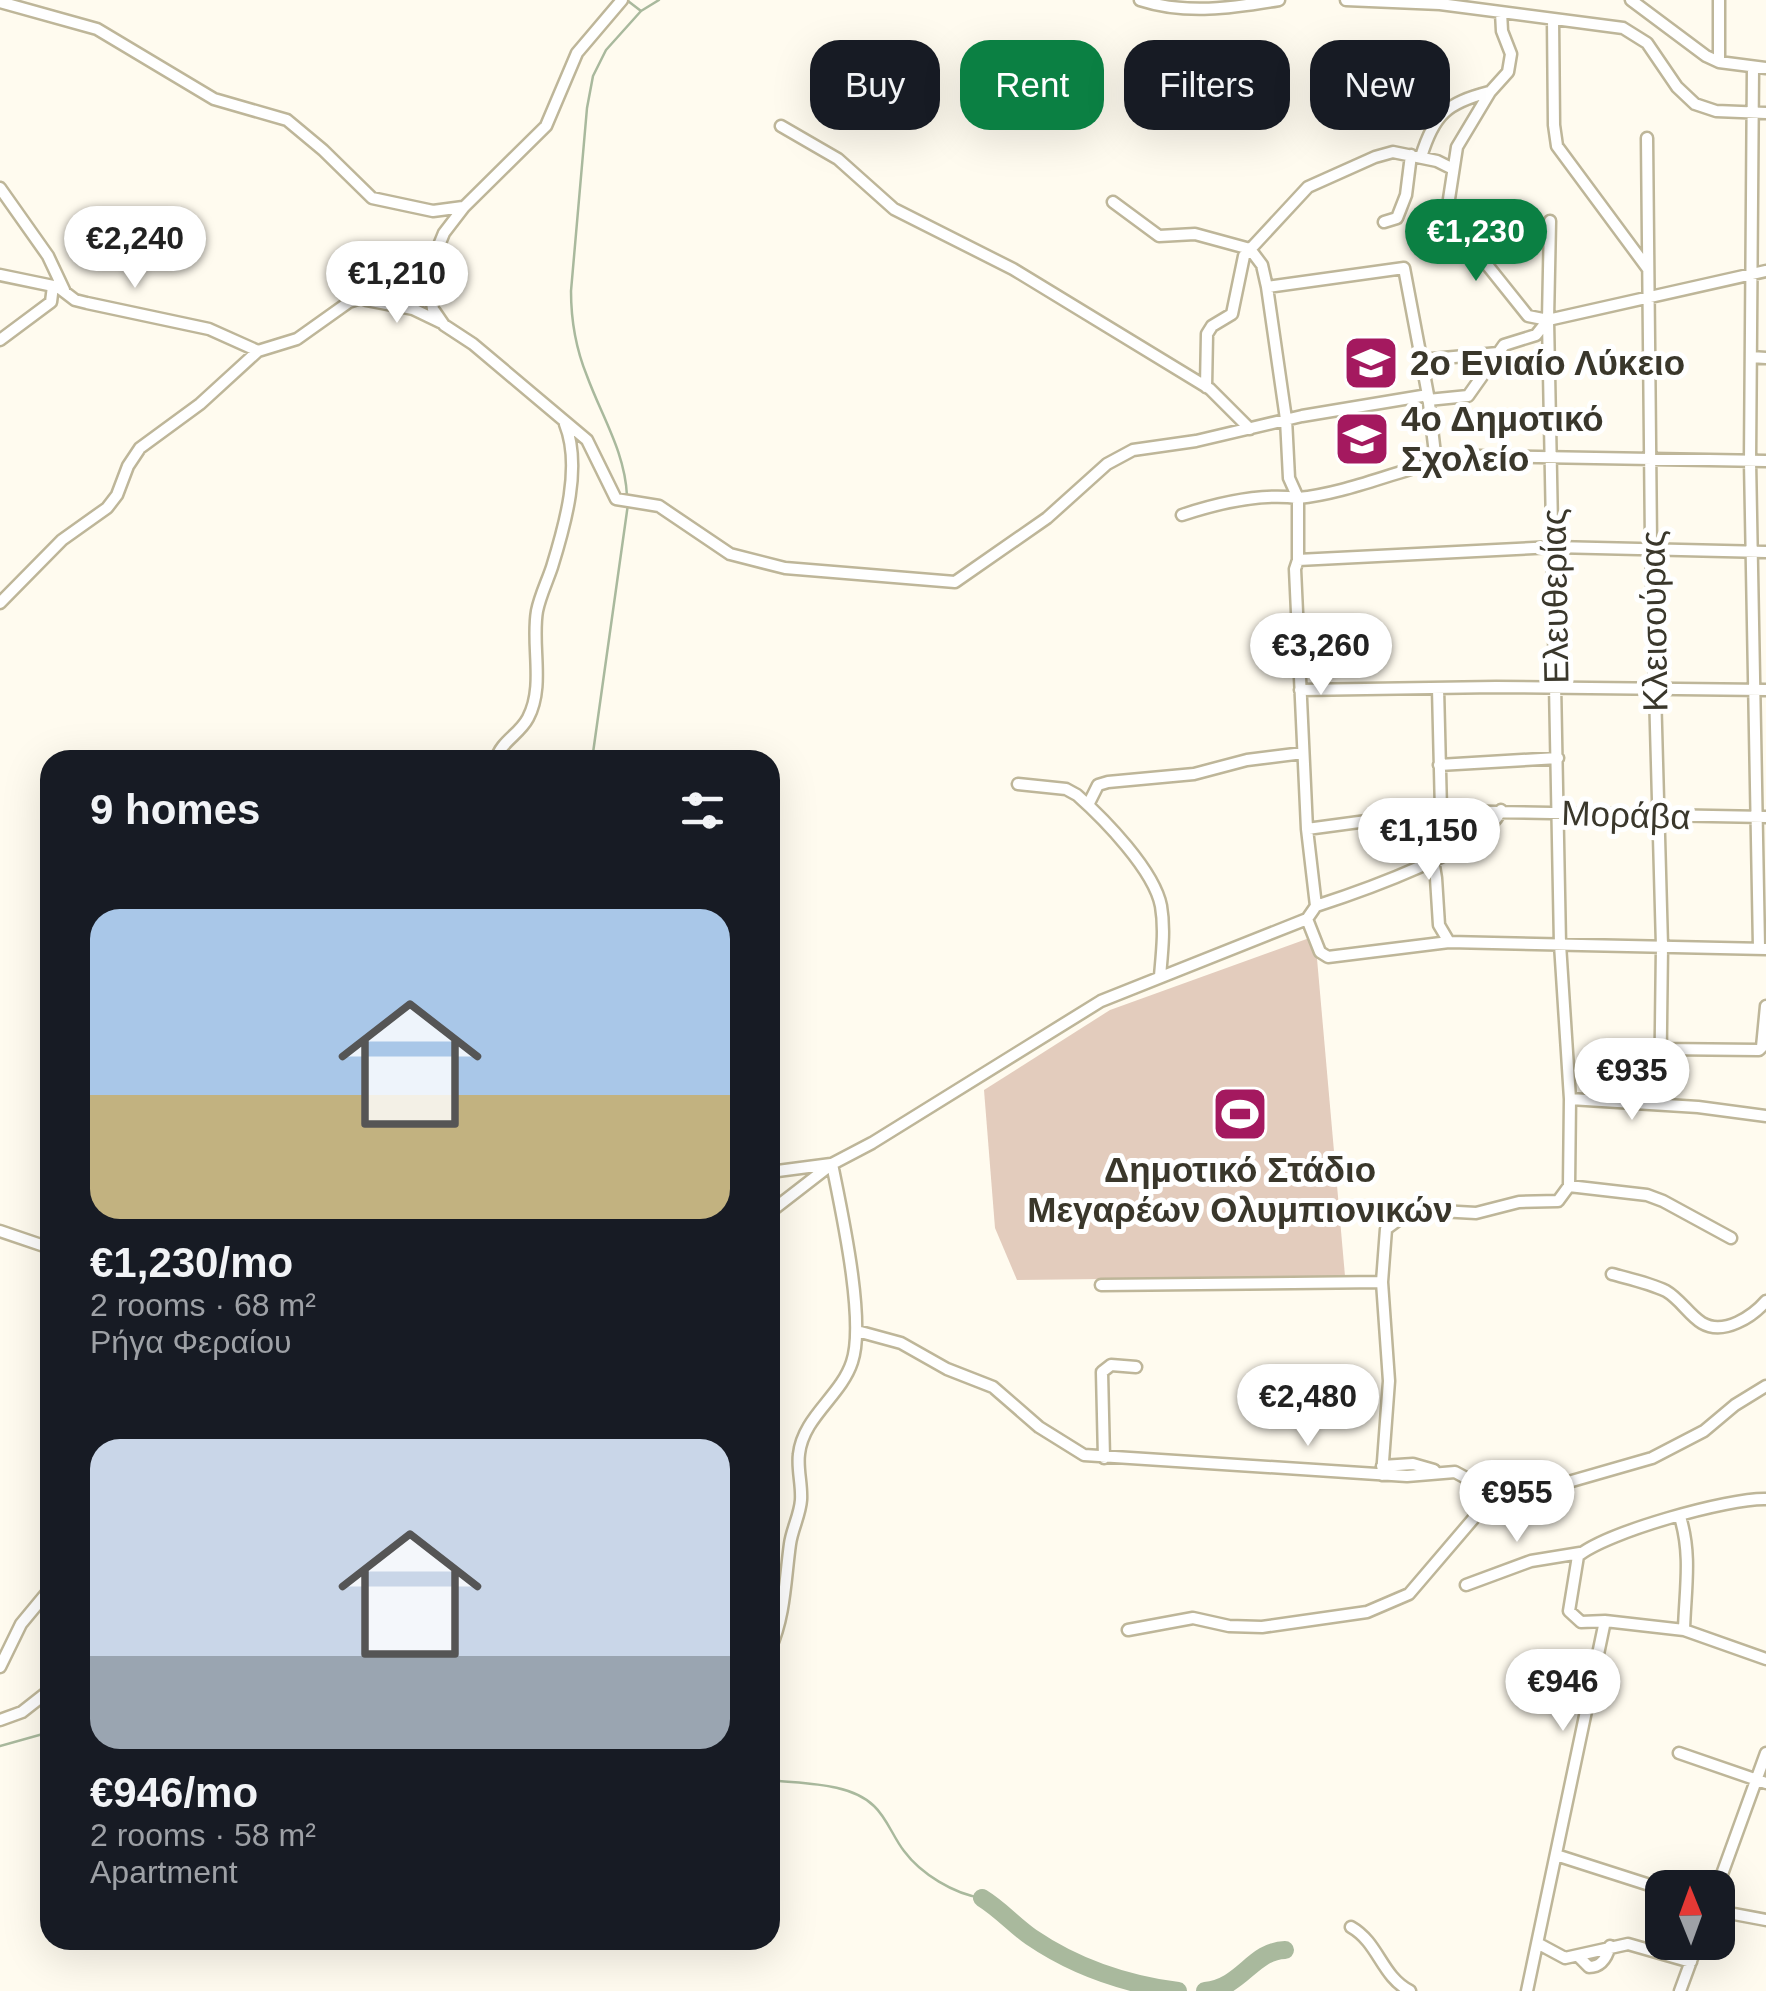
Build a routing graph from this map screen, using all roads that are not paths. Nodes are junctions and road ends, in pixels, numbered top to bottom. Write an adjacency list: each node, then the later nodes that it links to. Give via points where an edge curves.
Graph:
1 (622, 0): 22 (street, via 577,53 546,126)
2 (1140, 0): 3 (street, via 1215,10)
3 (1279, 0)
4 (1346, 0): 8 (street)
5 (1632, 0): 10 (street)
6 (1720, 0): 10 (street)
7 (0, 2): 22 (street, via 98,29 214,99 286,120 378,201 433,211)
8 (1501, 12): 9 (street); 13 (street, via 1510,62)
9 (1553, 19): 15 (street, via 1623,28 1647,43 1695,104); 27 (street, via 1557,146)
10 (1719, 62): 11 (street)
11 (1753, 68): 12 (street); 15 (street)
12 (1766, 68)
13 (1490, 92): 18 (street, via 1444,110); 19 (street, via 1457,147)
14 (1766, 113): 15 (street)
15 (1753, 114): 29 (street)
16 (780, 126): 43 (street, via 838,159 894,210 994,258)
17 (1647, 138): 27 (street, Κλεισούρας)
18 (1416, 156): 19 (street); 24 (street, via 1403,208); 25 (street, via 1382,154 1317,181)
19 (1453, 170): 35 (street, via 1454,220 1528,316)
20 (0, 188): 32 (street, via 48,256)
21 (1112, 202): 25 (street, via 1159,236 1195,234)
22 (464, 207): 26 (street)
23 (1550, 221): 35 (street, Ελευθερίας)
24 (1384, 222)
25 (1250, 249): 31 (street); 43 (street, via 1232,314 1207,334)
26 (431, 264): 34 (street, via 403,284); 36 (street, via 430,301)
27 (1648, 270): 33 (street, Κλεισούρας)
28 (1766, 270): 29 (street)
29 (1752, 274): 33 (street); 40 (street)
30 (0, 275): 32 (street)
31 (1267, 287): 42 (street, via 1404,268); 45 (street)
32 (58, 288): 37 (street, via 51,302); 38 (street, via 75,300 217,332)
33 (1650, 296): 35 (street); 49 (street, Κλεισούρας)
34 (360, 299): 36 (street, via 413,309); 38 (street, via 297,339)
35 (1548, 320): 39 (street, via 1536,335); 48 (street, Ελευθερίας)
36 (444, 325): 46 (street)
37 (0, 340)
38 (258, 352): 60 (street, via 143,445 107,508 62,540)
39 (1498, 353): 42 (street); 44 (street, via 1468,396)
40 (1750, 357): 41 (street); 50 (street)
41 (1766, 358)
42 (1420, 360): 44 (street)
43 (1206, 387): 47 (street)
44 (1428, 398): 45 (street); 52 (street)
45 (1286, 419): 47 (street); 53 (street, via 1289,478)
46 (565, 423): 47 (street, via 586,440 616,499 652,503 726,552 785,568 955,582 1127,453); 66 (street, via 570,478 536,616 532,704 528,719)
47 (1250, 429)
48 (1553, 457): 49 (street); 52 (street); 55 (street, Ελευθερίας)
49 (1651, 458): 50 (street); 56 (street, Κλεισούρας)
50 (1750, 461): 51 (street); 57 (street)
51 (1766, 461)
52 (1436, 462): 53 (street, via 1350,490)
53 (1298, 498): 54 (street, via 1234,502); 59 (street)
54 (1182, 515)
55 (1554, 547): 56 (street); 59 (street); 62 (street, Ελευθερίας)
56 (1652, 550): 57 (street); 64 (street, Κλεισούρας)
57 (1751, 552): 58 (street); 65 (street)
58 (1766, 552)
59 (1296, 564): 63 (street)
60 (0, 603)
61 (1438, 688): 62 (street); 63 (street); 69 (street)
62 (1556, 688): 64 (street); 68 (street, Ελευθερίας)
63 (1300, 690): 67 (street)
64 (1655, 690): 65 (street); 76 (street, Κλεισούρας)
65 (1760, 690): 77 (street)
66 (500, 750)
67 (1303, 753): 71 (street, via 1108,782 1098,785); 78 (street)
68 (1558, 758): 69 (street); 75 (street, Ελευθερίας)
69 (1439, 766): 73 (street)
70 (1018, 784): 71 (street, via 1066,789)
71 (1088, 805): 86 (street, via 1156,889)
72 (1501, 810): 73 (street, Μοράβα); 75 (street, Μοράβα); 79 (street, via 1485,833)
73 (1441, 811): 74 (street, Μοράβα)
74 (1426, 812): 78 (street, Μοράβα); 79 (street)
75 (1558, 813): 76 (street, Μοράβα); 83 (street, Ελευθερίας)
76 (1659, 817): 77 (street, Μοράβα); 84 (street, Κλεισούρας)
77 (1761, 818): 85 (street)
78 (1308, 829): 80 (street)
79 (1433, 860): 80 (street); 82 (street, via 1440,925)
80 (1316, 906): 81 (street)
81 (1307, 919): 82 (street, via 1328,956); 86 (street)
82 (1449, 942): 83 (street)
83 (1560, 944): 84 (street); 89 (street, Ελευθερίας)
84 (1662, 946): 85 (street); 88 (street, Κλεισούρας)
85 (1762, 948)
86 (1160, 976): 92 (street, via 1085,1010)
87 (1766, 1006): 88 (street, via 1758,1050)
88 (1660, 1049): 90 (street, Κλεισούρας)
89 (1570, 1098): 90 (street); 94 (street, Ελευθερίας)
90 (1660, 1104): 91 (street)
91 (1766, 1116)
92 (832, 1164): 93 (street); 95 (street); 103 (street)
93 (780, 1171)
94 (1569, 1186): 97 (street, via 1647,1195); 100 (street, via 1552,1202 1404,1215 1386,1228)
95 (780, 1204)
96 (0, 1231): 98 (street)
97 (1730, 1238)
98 (40, 1245)
99 (1612, 1274): 102 (street, via 1668,1292 1710,1326 1749,1318)
100 (1382, 1282): 101 (street); 107 (street, via 1389,1352)
101 (1101, 1285)
102 (1766, 1300)
103 (857, 1331): 106 (street, via 901,1343 994,1387 1072,1449); 115 (street, via 847,1373 800,1446 801,1502)
104 (1136, 1367): 106 (street, via 1111,1365 1102,1372)
105 (1766, 1386): 108 (street, via 1704,1432 1652,1458)
106 (1104, 1458): 107 (street)
107 (1382, 1470): 108 (street, via 1462,1475)
108 (1491, 1498): 118 (street, via 1410,1594 1367,1612 1262,1626 1193,1618)
109 (1766, 1499): 110 (street)
110 (1680, 1516): 111 (street, via 1609,1536); 119 (street, via 1688,1555)
111 (1581, 1552): 112 (street); 117 (street, via 1568,1611 1581,1622)
112 (1466, 1585)
113 (40, 1601): 121 (street)
114 (780, 1601): 115 (street)
115 (784, 1602): 116 (street)
116 (780, 1615)
117 (1605, 1621): 119 (street); 127 (street)
118 (1128, 1630)
119 (1684, 1630): 120 (street)
120 (1766, 1659)
121 (0, 1667)
122 (40, 1698): 123 (street)
123 (0, 1720)
124 (1766, 1753): 126 (street)
125 (1679, 1754): 126 (street)
126 (1761, 1781): 128 (street)
127 (1556, 1854): 129 (street); 133 (street)
128 (1724, 1870)
129 (1645, 1883)
130 (1735, 1914): 131 (street)
131 (1766, 1920)
132 (1351, 1927): 135 (street, via 1370,1939 1388,1975)
133 (1539, 1944): 134 (street, via 1565,1958 1578,1956 1589,1967 1603,1961 1610,1946 1628,1944); 136 (street)
134 (1691, 1962): 137 (street)
135 (1410, 1991)
136 (1527, 1991)
137 (1680, 1991)

